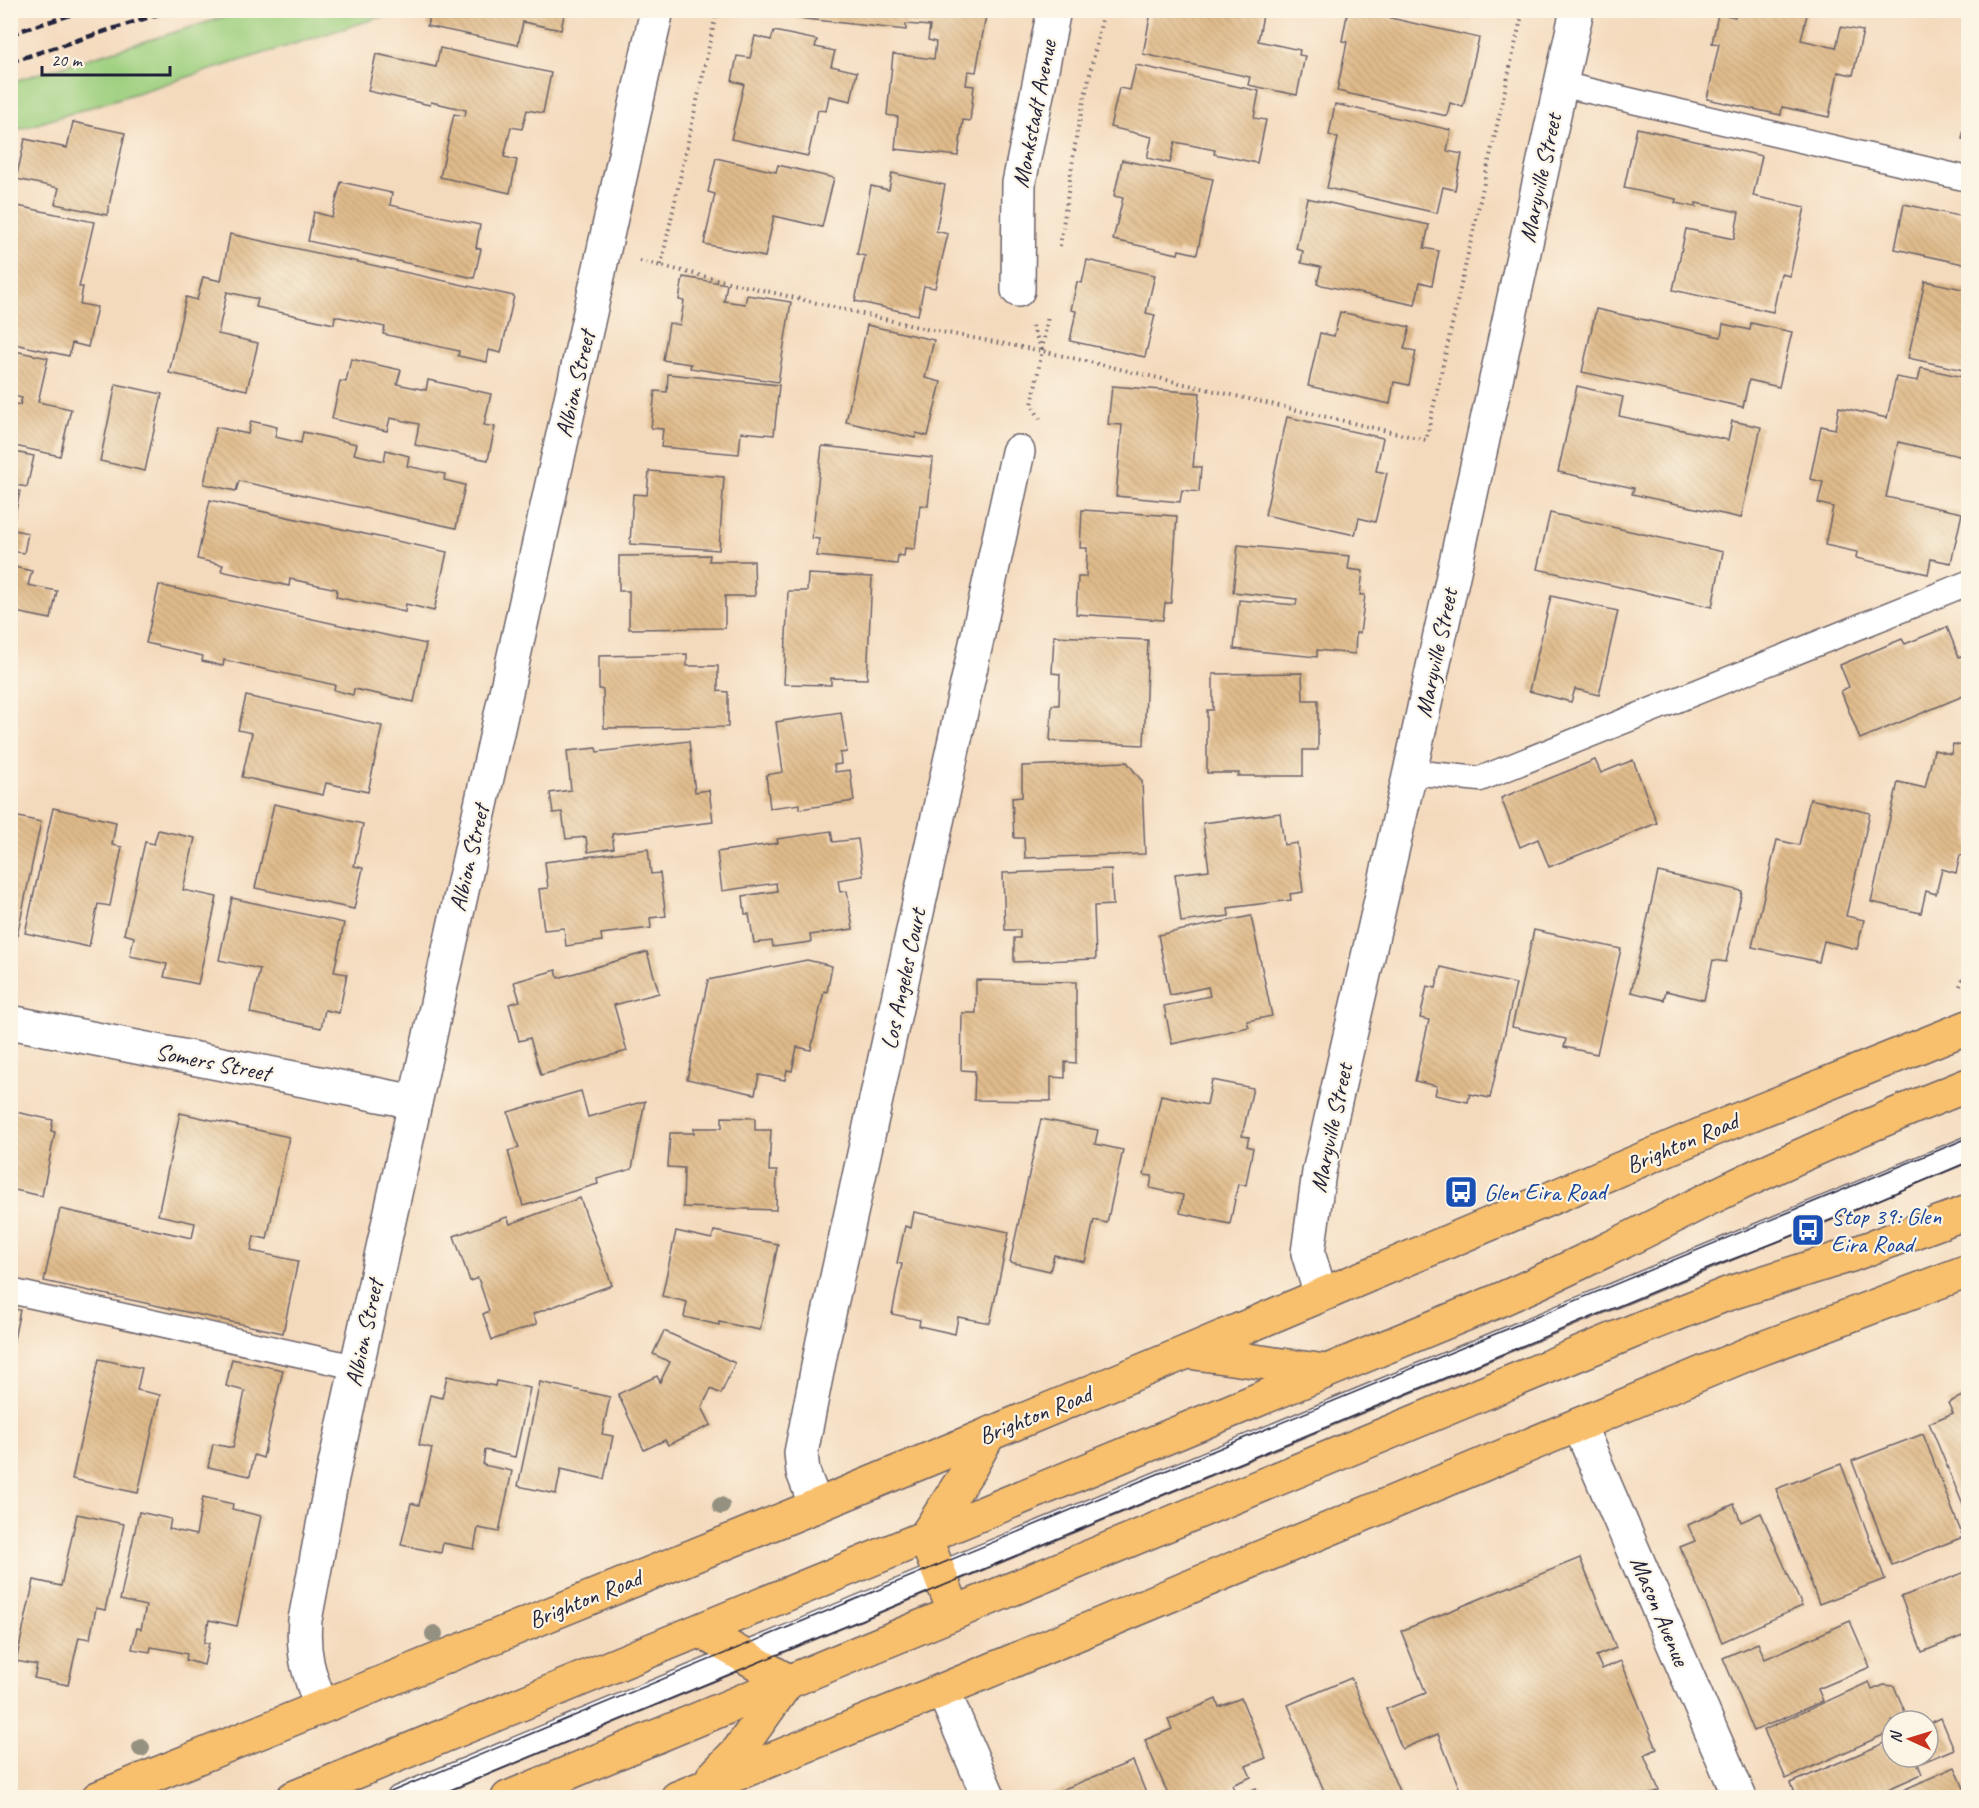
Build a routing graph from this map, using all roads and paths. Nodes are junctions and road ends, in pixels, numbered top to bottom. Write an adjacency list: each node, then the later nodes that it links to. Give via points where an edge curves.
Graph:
1 (657, 10): 8 (street, Albion Street)
2 (717, 10): 9 (path)
3 (1054, 10): 10 (street, Monkstadt Avenue, via 1018,183)
4 (1523, 10): 9 (path, via 1426,440 1042,351 926,329)
5 (1577, 10): 6 (street, Maryville Street)
6 (1560, 84): 7 (lane); 13 (street, Maryville Street)
7 (1968, 179)
8 (604, 253): 9 (path); 19 (street, Albion Street)
9 (661, 265)
10 (1018, 290)
11 (1018, 452): 30 (street, Los Angeles Court, via 801,1453 803,1472)
12 (1968, 583): 13 (lane, via 1480,779)
13 (1410, 772): 24 (street, Maryville Street, via 1319,1172 1308,1253)
14 (1968, 968): 15 (path)
15 (1960, 987)
16 (10, 1022): 19 (street, Somers Street)
17 (1968, 1028): 24 (main road, Brighton Road, via 1733,1121)
18 (1968, 1084): 27 (main road, via 1789,1161 1564,1272)
19 (415, 1102): 26 (street, Albion Street)
20 (1968, 1149): 32 (lane)
21 (1968, 1212): 33 (main road, via 1851,1255 1727,1294)
22 (1968, 1271): 28 (main road, via 1755,1352)
23 (10, 1291): 26 (lane)
24 (1321, 1295): 25 (main road, Brighton Road)
25 (1187, 1352): 27 (main road); 29 (main road, Brighton Road)
26 (356, 1367): 38 (street, Albion Street, via 305,1620 303,1642 308,1671)
27 (1326, 1371): 31 (main road)
28 (1579, 1425): 37 (main road); 45 (street, Mason Avenue)
29 (988, 1434): 30 (main road, Brighton Road); 31 (main road)
30 (816, 1506): 38 (main road, Brighton Road)
31 (925, 1537): 32 (main road); 34 (main road)
32 (940, 1575): 33 (main road); 35 (lane)
33 (954, 1611): 36 (main road)
34 (700, 1630): 35 (main road); 41 (main road)
35 (744, 1656): 36 (main road); 42 (lane)
36 (788, 1681): 39 (main road, via 739,1750 715,1776); 43 (main road)
37 (943, 1690): 39 (main road); 44 (street)
38 (321, 1706): 40 (main road, Brighton Road)
39 (688, 1792)
40 (98, 1797)
41 (293, 1797)
42 (399, 1797)
43 (508, 1797)
44 (989, 1797)
45 (1740, 1797)

